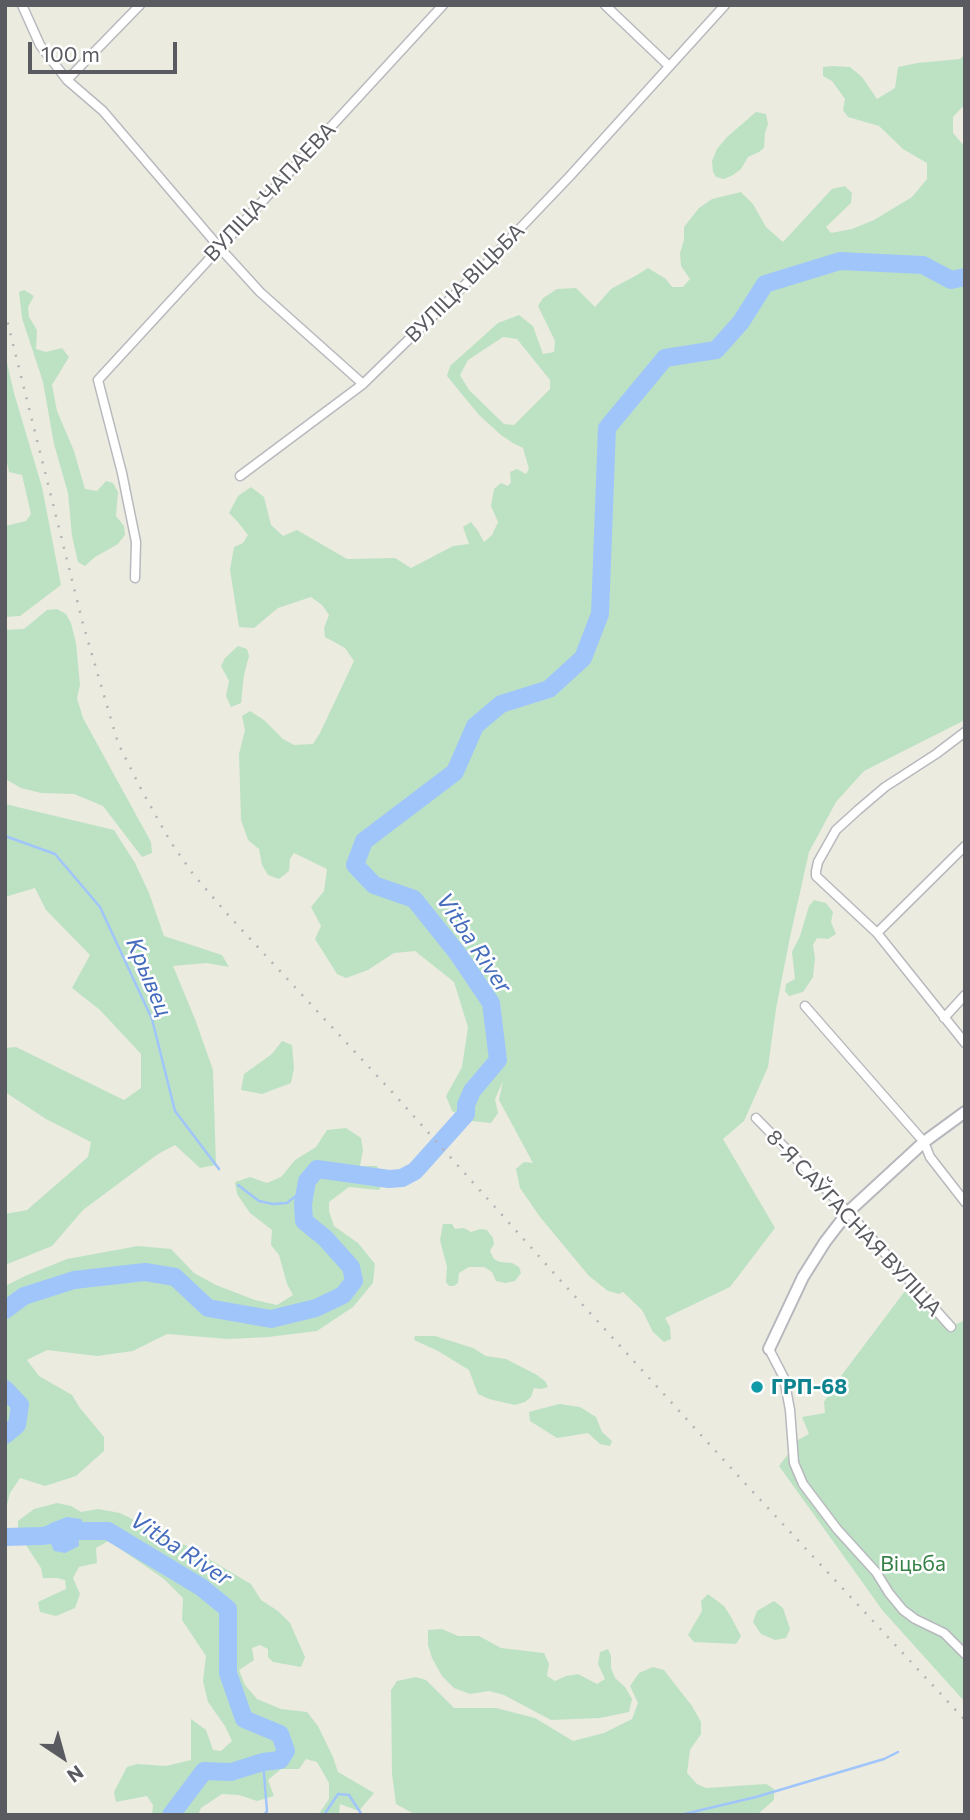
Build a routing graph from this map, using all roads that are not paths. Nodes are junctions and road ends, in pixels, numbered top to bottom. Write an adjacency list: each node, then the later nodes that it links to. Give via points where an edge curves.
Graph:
1 (22, 5): 7 (street, via 40,45)
2 (140, 5): 7 (street)
3 (443, 5): 8 (street, ВУЛІЦА ЧАПАЕВА)
4 (606, 5): 6 (street)
5 (725, 5): 6 (street, ВУЛІЦА ВІЦЬБА)
6 (669, 66): 9 (street, ВУЛІЦА ВІЦЬБА, via 486,264)
7 (67, 80): 8 (street, via 103,111)
8 (219, 247): 9 (street, via 260,292); 11 (street, ВУЛІЦА ЧАПАЕВА, via 98,380 136,542)
9 (363, 384): 10 (street, ВУЛІЦА ВІЦЬБА)
10 (240, 476)
11 (135, 578)
12 (965, 732): 14 (street, via 885,786 836,830 818,862 816,876)
13 (965, 846): 14 (street)
14 (877, 933): 17 (street)
15 (965, 995): 17 (street)
16 (805, 1006): 21 (street)
17 (944, 1018): 18 (street)
18 (965, 1043)
19 (965, 1112): 21 (street)
20 (755, 1118): 23 (street, 8-Я САЎГАСНАЯ ВУЛІЦА)
21 (924, 1142): 22 (street, via 930,1157); 23 (street)
22 (965, 1202)
23 (848, 1212): 24 (street, 8-Я САЎГАСНАЯ ВУЛІЦА); 25 (street, via 803,1277)
24 (951, 1327)
25 (769, 1349): 26 (street, via 784,1378 794,1462 803,1484 903,1610 944,1633)
26 (965, 1654)

